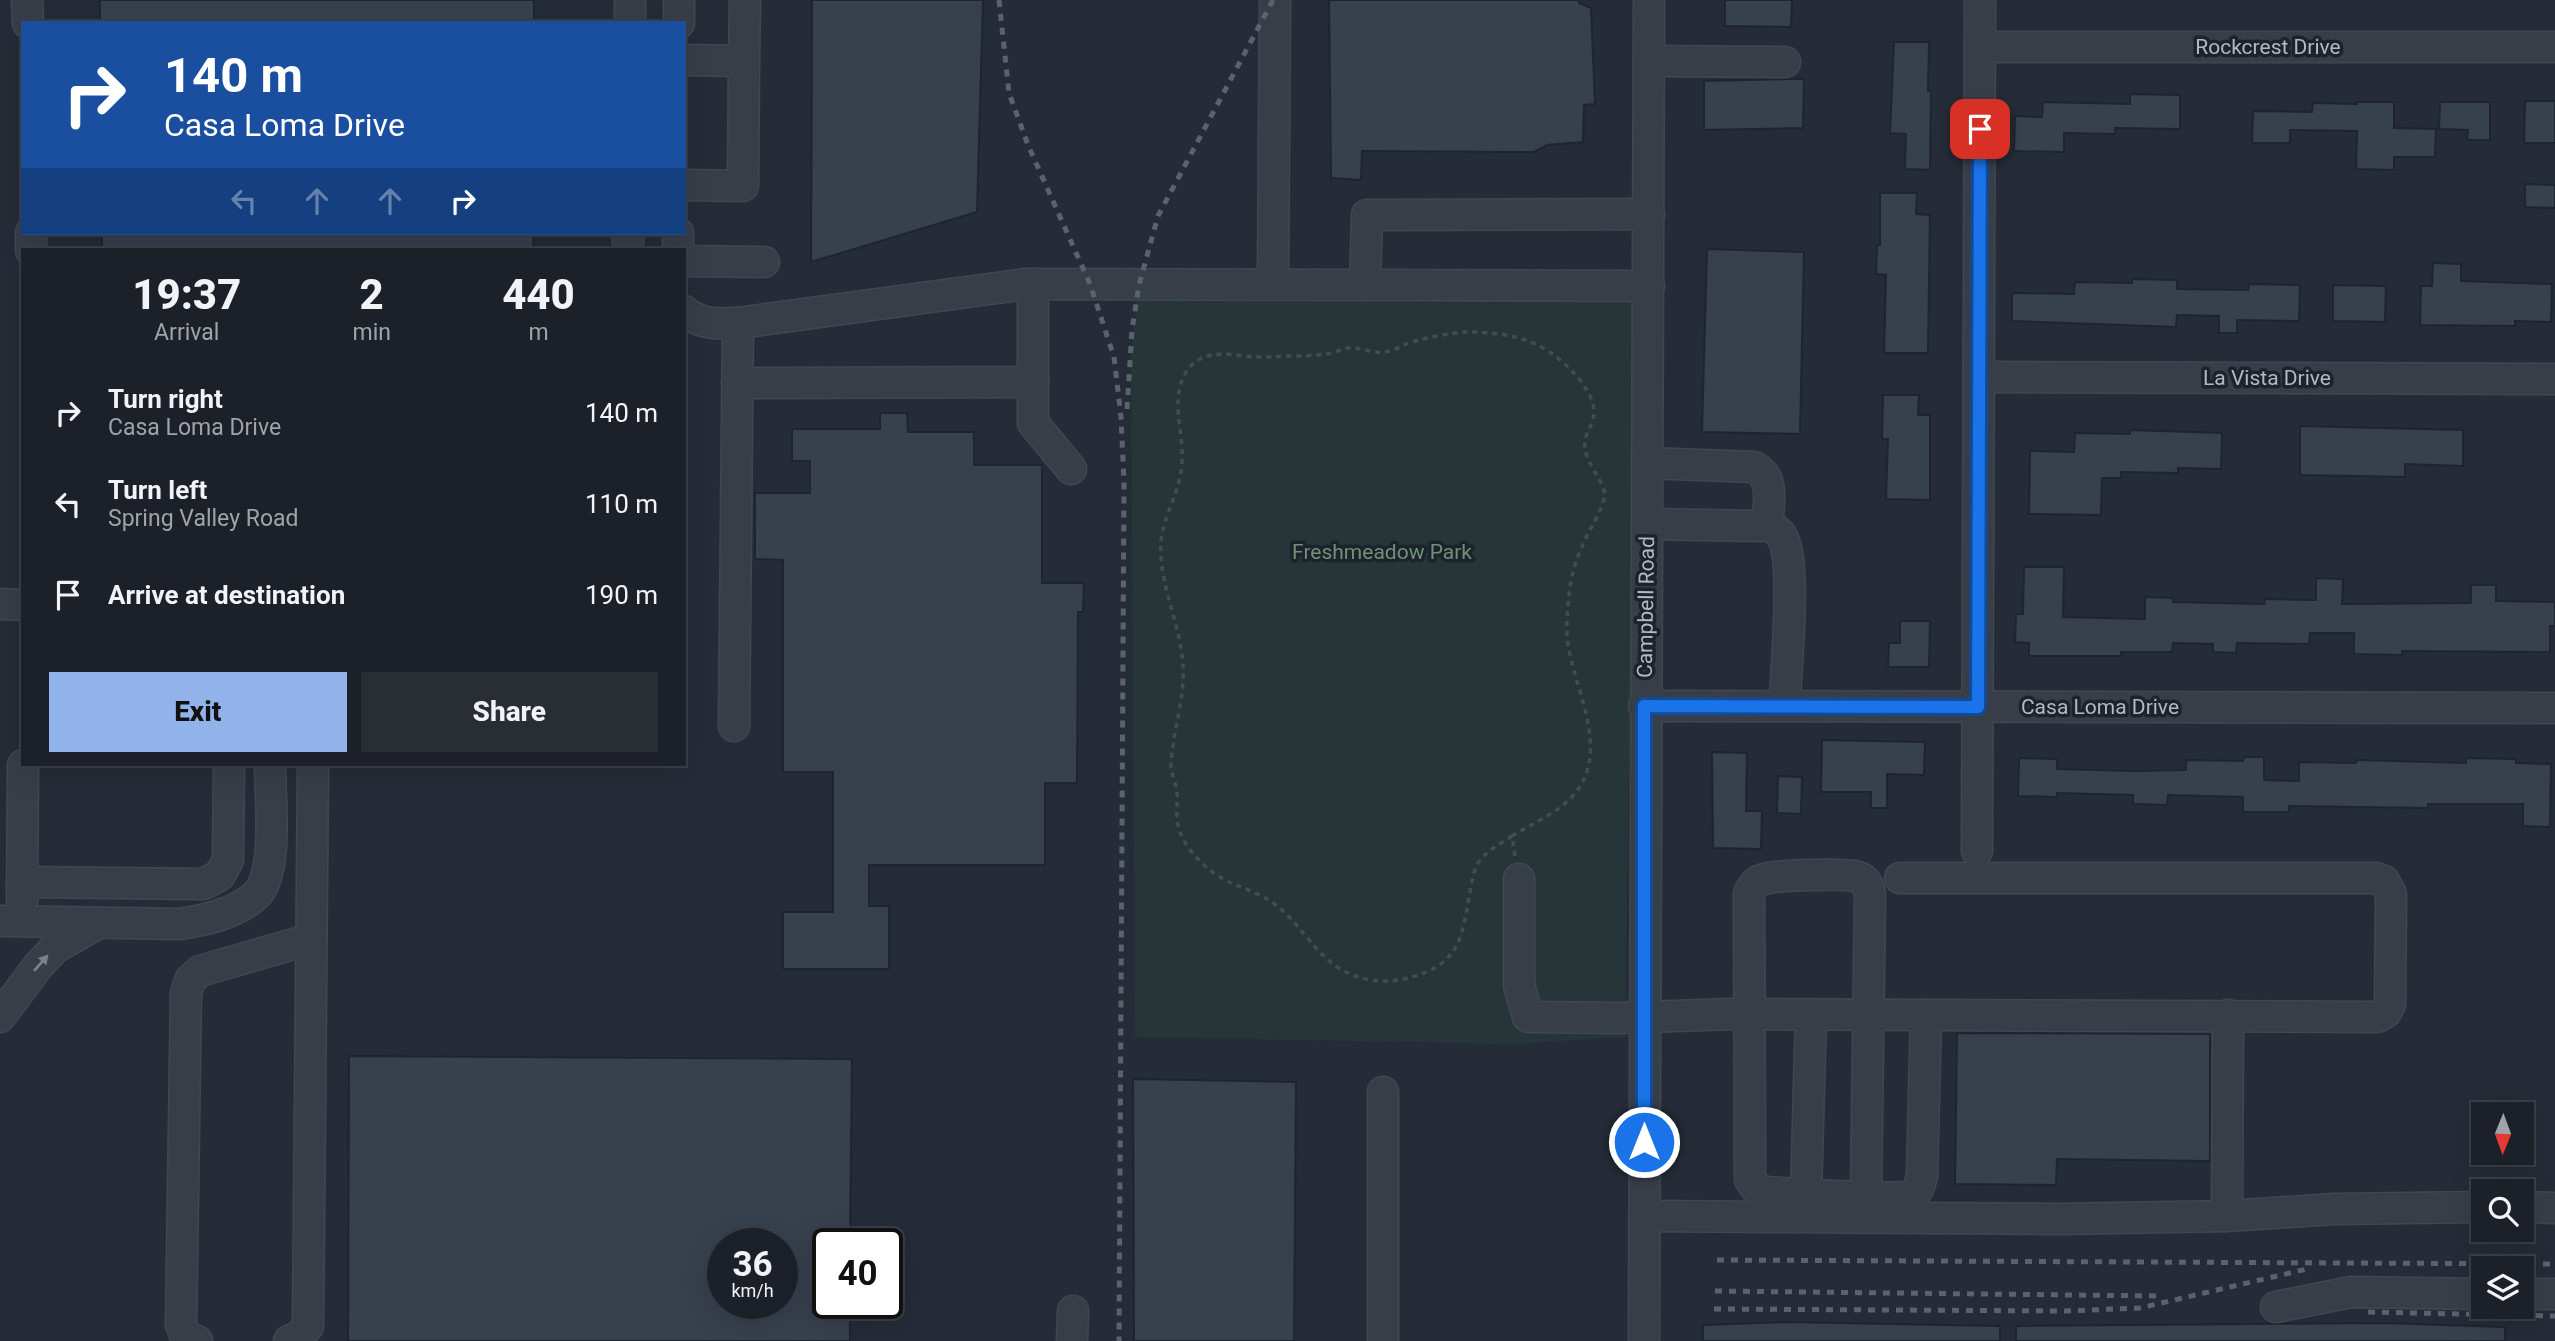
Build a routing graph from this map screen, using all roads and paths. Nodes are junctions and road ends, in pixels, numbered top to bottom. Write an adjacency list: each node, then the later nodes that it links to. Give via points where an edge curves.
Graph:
1 (27, 0): 8 (street)
2 (630, 0): 9 (street)
3 (679, 0): 10 (street)
4 (745, 0): 14 (street)
5 (1275, 0): 22 (street)
6 (1649, 0): 15 (street, Campbell Road)
7 (1980, 0): 11 (street)
8 (28, 21)
9 (630, 21)
10 (679, 21)
11 (1980, 47): 12 (street, Rockcrest Drive); 27 (street)
12 (2555, 47)
13 (686, 60): 14 (street)
14 (744, 61): 17 (street, via 743,186)
15 (1649, 61): 16 (street); 18 (street, Campbell Road)
16 (1785, 62)
17 (686, 185)
18 (1649, 214): 23 (street, via 1367,215); 24 (street, Campbell Road)
19 (686, 261): 20 (street)
20 (764, 262)
21 (1033, 284): 22 (street); 26 (street); 29 (street)
22 (1273, 284): 23 (street)
23 (1365, 285): 24 (street)
24 (1649, 286): 31 (street, Campbell Road)
25 (686, 312): 26 (street, via 712,324)
26 (738, 323): 30 (street)
27 (1979, 377): 28 (street, La Vista Drive); 39 (street)
28 (2555, 379)
29 (1033, 382): 30 (street); 32 (street, via 1033,423)
30 (737, 383): 41 (street)
31 (1647, 463): 33 (street, via 1762,471 1769,487); 34 (street, Campbell Road)
32 (1071, 469)
33 (1764, 522): 34 (street, via 1734,527); 38 (street, via 1782,536 1788,550)
34 (1647, 524): 37 (street, Campbell Road)
35 (0, 604): 36 (street)
36 (21, 605)
37 (1644, 706): 38 (street, Casa Loma Drive); 60 (street, Campbell Road)
38 (1785, 706): 39 (street, Casa Loma Drive)
39 (1978, 707): 40 (street, Casa Loma Drive); 47 (street)
40 (2555, 708)
41 (734, 726)
42 (23, 766): 50 (street)
43 (229, 766): 50 (street, via 228,860 220,875 204,884)
44 (270, 766): 52 (street, via 271,864 256,896 207,919 180,924)
45 (313, 766): 53 (street)
46 (1513, 836): 46 (path, via 1487,853 1474,872 1462,937 1455,950 1425,972 1381,981 1336,967 1280,908 1225,881 1185,843 1176,818 1177,788 1170,766 1184,666 1163,574 1161,539 1182,467 1179,388 1192,363 1201,357 1329,354 1348,348 1380,353 1451,334 1507,335 1548,351 1586,392 1594,412 1585,451 1605,495 1573,574 1567,628 1588,720 1588,759 1585,775 1570,798); 49 (path)
47 (1977, 851)
48 (1900, 878): 58 (street, via 2384,881 2392,907 2390,1004 2386,1012 2377,1017)
49 (1519, 879): 60 (street, via 1519,985 1528,1017)
50 (22, 882): 51 (street)
51 (11, 921): 52 (street)
52 (100, 923): 59 (street, one-way to 52, via 55,948)
53 (311, 939): 74 (street, via 200,971 190,980 186,993 181,1325 186,1338); 75 (street, via 308,1326)
54 (1751, 1014): 55 (street); 56 (street, via 1752,886 1770,878 1844,875 1859,877 1870,894); 60 (street); 62 (street, via 1750,1179 1764,1192)
55 (1811, 1015): 56 (street); 62 (street)
56 (1869, 1015): 57 (street); 63 (street)
57 (1926, 1015): 58 (street); 63 (street, via 1923,1176 1912,1195)
58 (2228, 1015): 68 (street)
59 (0, 1017)
60 (1644, 1017): 67 (street, Campbell Road)
61 (1383, 1092): 77 (street)
62 (1806, 1194): 63 (street)
63 (1866, 1196)
64 (2471, 1207): 68 (street)
65 (2534, 1207): 66 (street)
66 (2555, 1208)
67 (1644, 1216): 68 (street); 78 (street, Campbell Road)
68 (2227, 1216)
69 (2471, 1294): 72 (street, via 2351,1292)
70 (2534, 1294): 71 (street)
71 (2555, 1294)
72 (2276, 1307)
73 (1073, 1311): 76 (street)
74 (197, 1341)
75 (289, 1341)
76 (1072, 1341)
77 (1383, 1341)
78 (1644, 1341)

